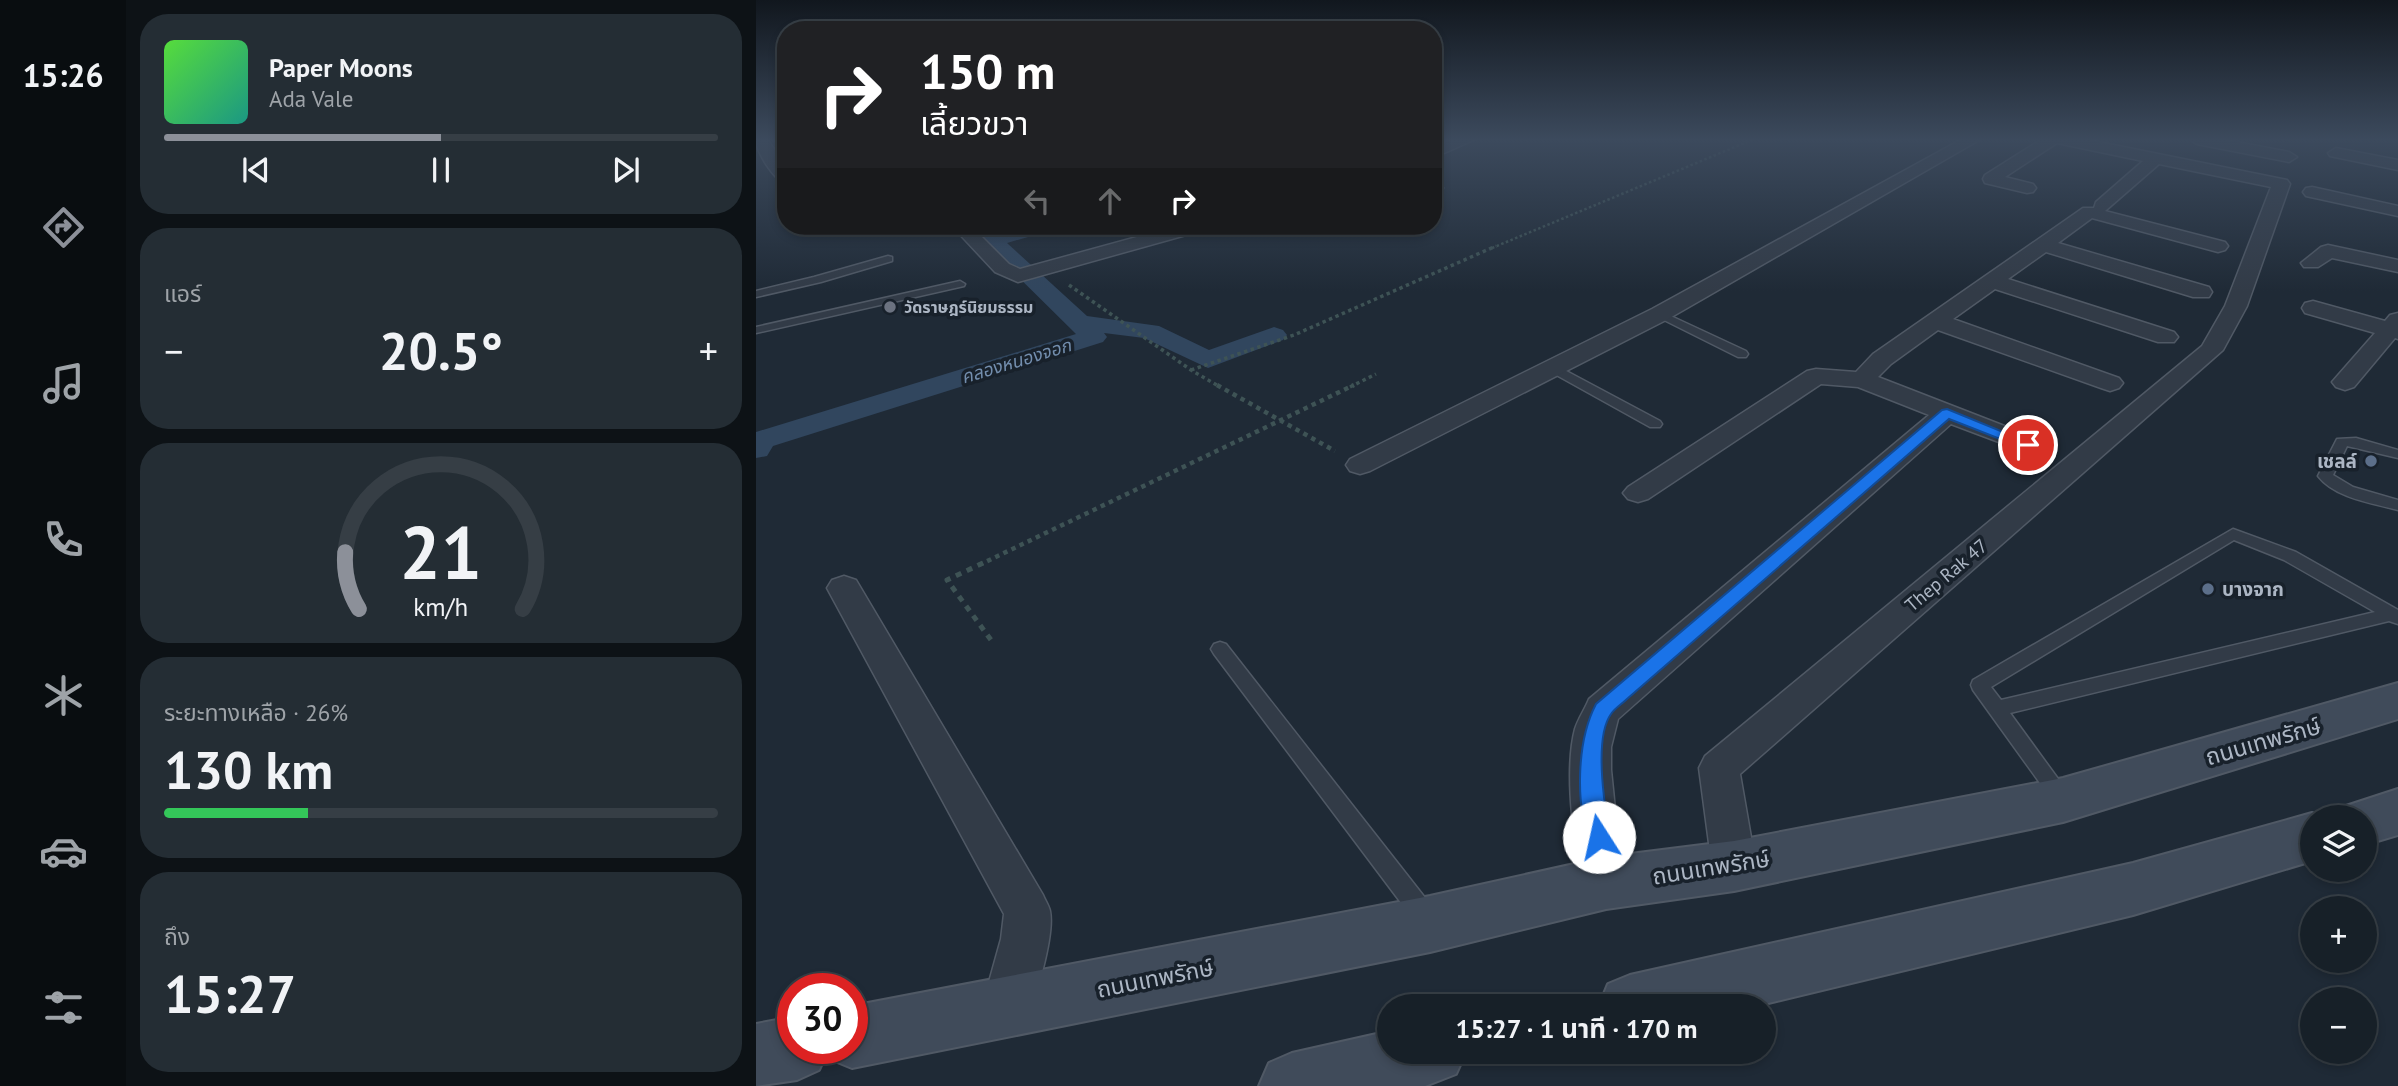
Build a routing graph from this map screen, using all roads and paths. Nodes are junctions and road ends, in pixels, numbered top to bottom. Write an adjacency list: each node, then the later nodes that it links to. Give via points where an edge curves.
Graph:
1 (1631, 190): 28 (path, via 1294,335)
2 (1882, 190): 21 (street)
3 (2120, 190): 6 (street)
4 (2279, 190): 51 (street, Thep Rak 47, via 2236,306 2211,350 1719,768)
5 (2312, 192): 7 (street)
6 (2102, 206)
7 (2398, 211)
8 (970, 235): 9 (street, via 1002,268 1018,276)
9 (1167, 235)
10 (2043, 245): 11 (street, via 2089,212); 15 (street); 17 (street)
11 (2218, 246)
12 (888, 259): 18 (lane)
13 (2311, 263): 14 (street, via 2328,251)
14 (2398, 266)
15 (1993, 281): 22 (street); 25 (street)
16 (960, 284): 24 (lane)
17 (2201, 292)
18 (756, 294)
19 (1091, 300): 28 (path)
20 (2313, 308): 23 (street)
21 (1660, 314): 26 (lane); 27 (street)
22 (1936, 321): 30 (street, via 1882,359); 32 (street)
23 (2395, 328): 31 (street)
24 (756, 330)
25 (2166, 337)
26 (1742, 354)
27 (1555, 369): 35 (lane); 38 (street)
28 (1191, 370): 34 (path)
29 (1377, 374): 34 (path)
30 (1862, 380): 33 (street); 39 (street, via 1816,376)
31 (2345, 382)
32 (2110, 383)
33 (1947, 413): 36 (street); 52 (street, via 1603,710 1595,727 1590,788)
34 (1279, 419): 38 (path); 43 (path, via 947,580)
35 (1655, 424)
36 (2028, 445)
37 (2398, 454): 40 (lane, via 2342,442 2325,476)
38 (1360, 465)
39 (1638, 493)
40 (2398, 505)
41 (844, 588): 55 (street, via 1027,911 1025,939)
42 (2395, 616): 46 (lane); 46 (lane, via 2290,556 2233,534 1980,685)
43 (991, 640)
44 (1220, 649): 53 (lane)
45 (2398, 701): 47 (main road, ถนนเทพรักษ์)
46 (1996, 709): 47 (lane)
47 (2063, 800): 51 (main road, ถนนเทพรักษ์)
48 (2398, 812): 49 (main road)
49 (2377, 818)
50 (2300, 840): 54 (main road, via 2133,889)
51 (1734, 866): 52 (main road, ถนนเทพรักษ์)
52 (1606, 883): 53 (main road, ถนนเทพรักษ์)
53 (1430, 924): 55 (main road, ถนนเทพรักษ์)
54 (1682, 994)
55 (1007, 1007): 56 (main road, ถนนเทพรักษ์)
56 (868, 1034)
57 (777, 1052): 58 (main road)
58 (756, 1056)
59 (1383, 1064): 61 (main road)
60 (1432, 1064): 62 (street)
61 (1292, 1086)
62 (1432, 1086)

